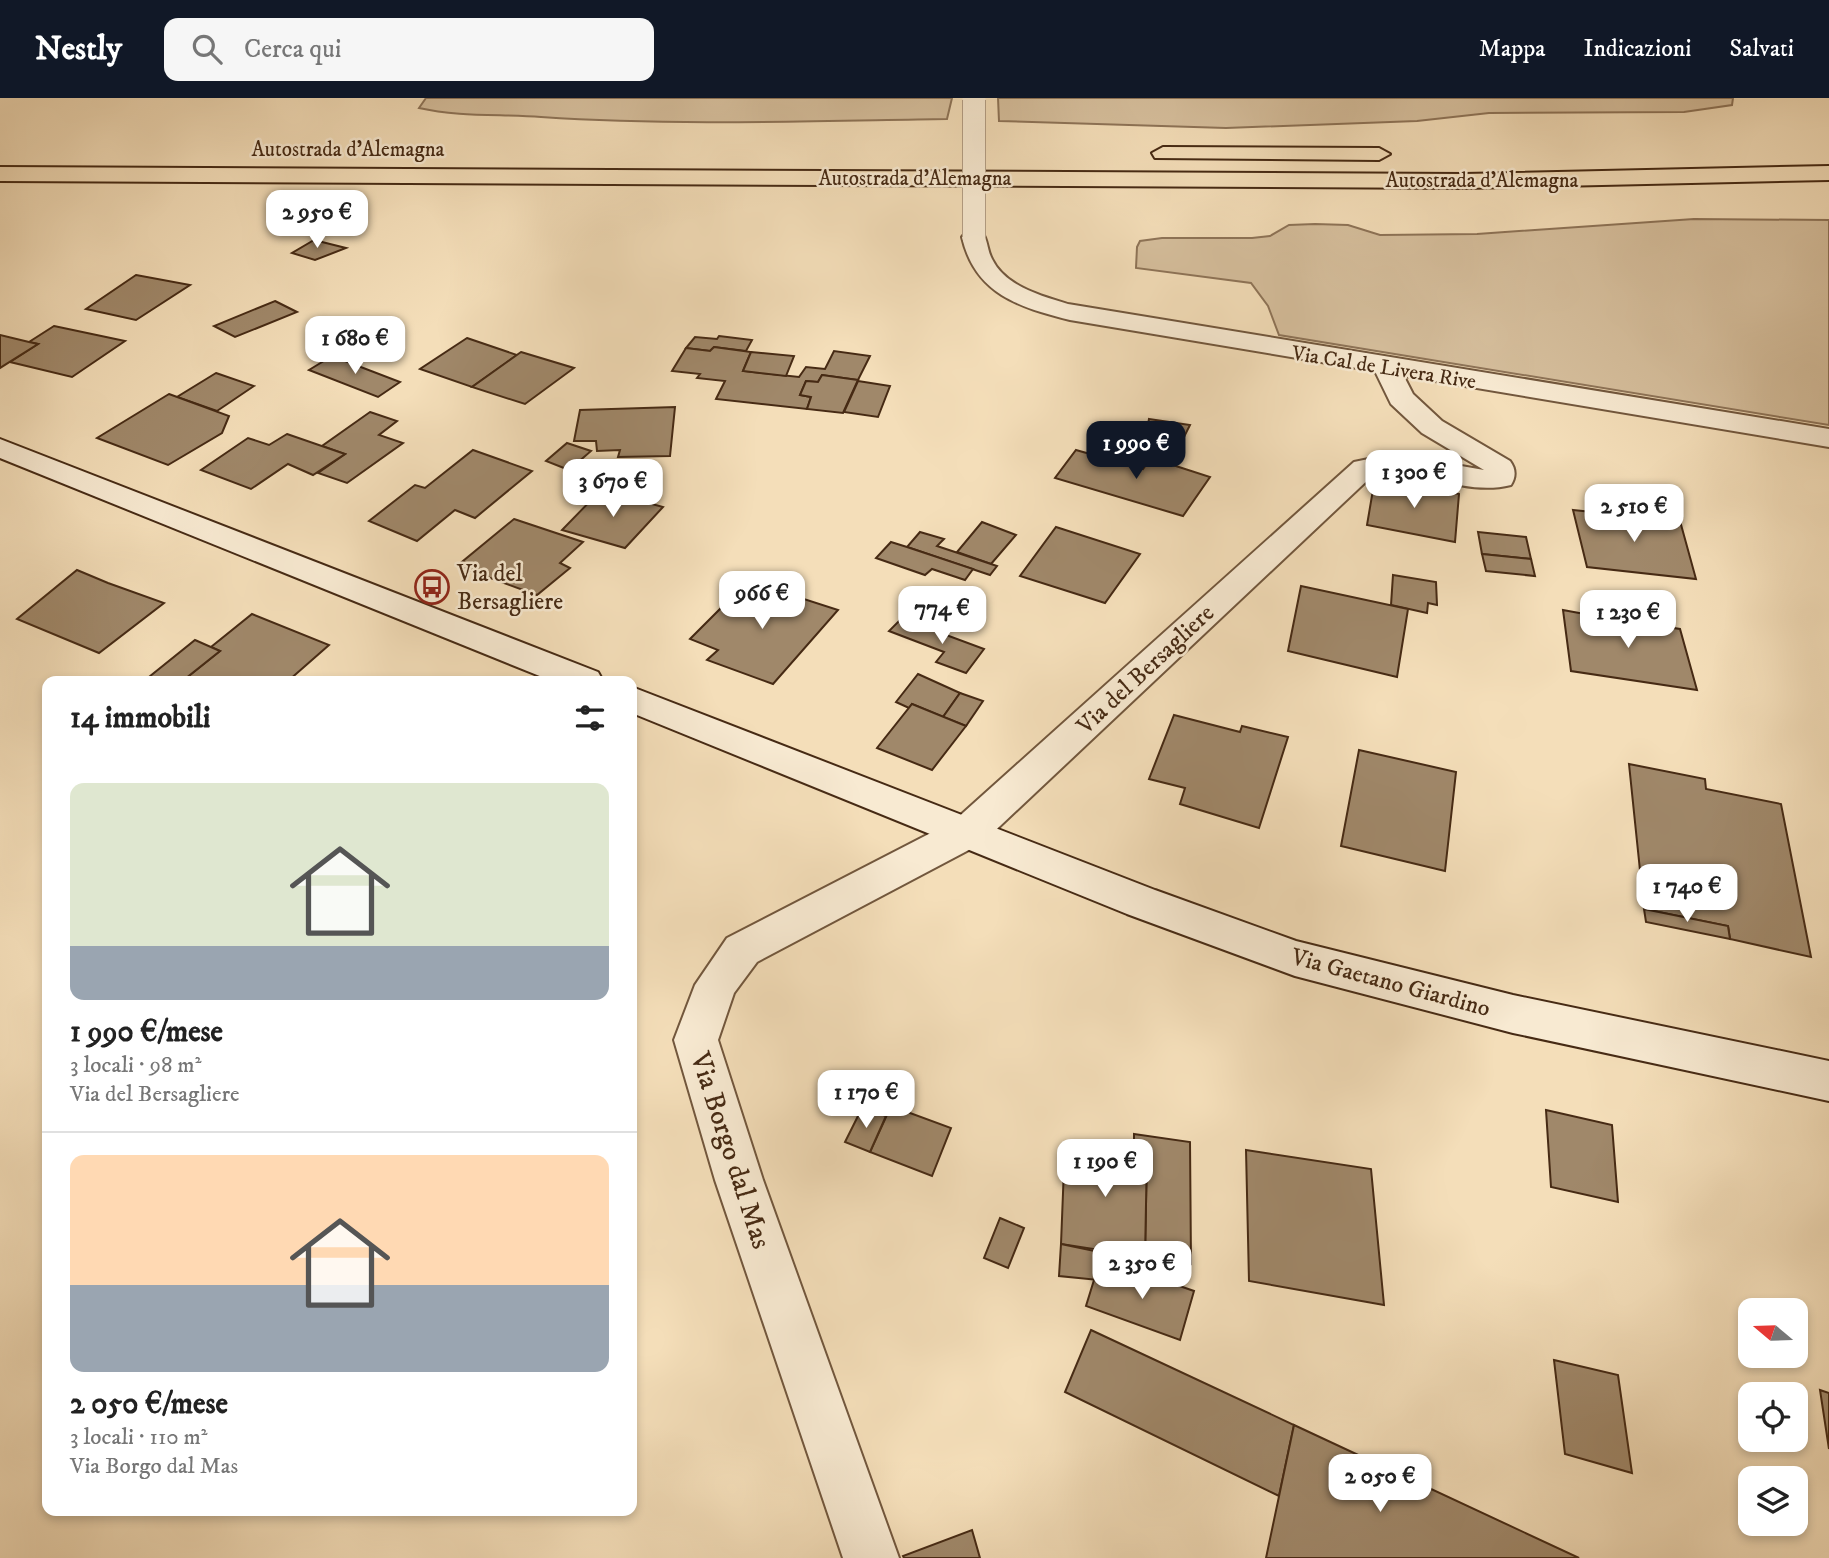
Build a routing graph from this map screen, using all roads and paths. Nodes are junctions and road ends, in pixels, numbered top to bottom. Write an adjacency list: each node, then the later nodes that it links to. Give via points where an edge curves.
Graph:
1 (974, 99): 8 (street, Via Cal de Livera Rive, bridge, via 975,250 986,272 1011,290 1048,306 1131,326)
2 (957, 152): 3 (highway, Autostrada d'Alemagna)
3 (999, 152)
4 (1138, 153): 5 (highway, Autostrada d'Alemagna)
5 (1402, 154)
6 (1829, 173): 7 (highway, Autostrada d'Alemagna, via 1464,181)
7 (0, 174)
8 (1386, 367): 9 (street, Via Cal de Livera Rive); 13 (street, Via del Bersagliere, via 1401,398 1432,428 1500,467 1500,480 1392,463 1364,468)
9 (1829, 438)
10 (0, 448): 11 (street)
11 (573, 676)
12 (637, 701): 13 (street)
13 (968, 832): 14 (street, Via Gaetano Giardino, via 1295,958 1513,1014); 15 (street, Via Borgo dal Mas, via 741,950 716,985 696,1041 739,1180)
14 (1829, 1081)
15 (871, 1558)

